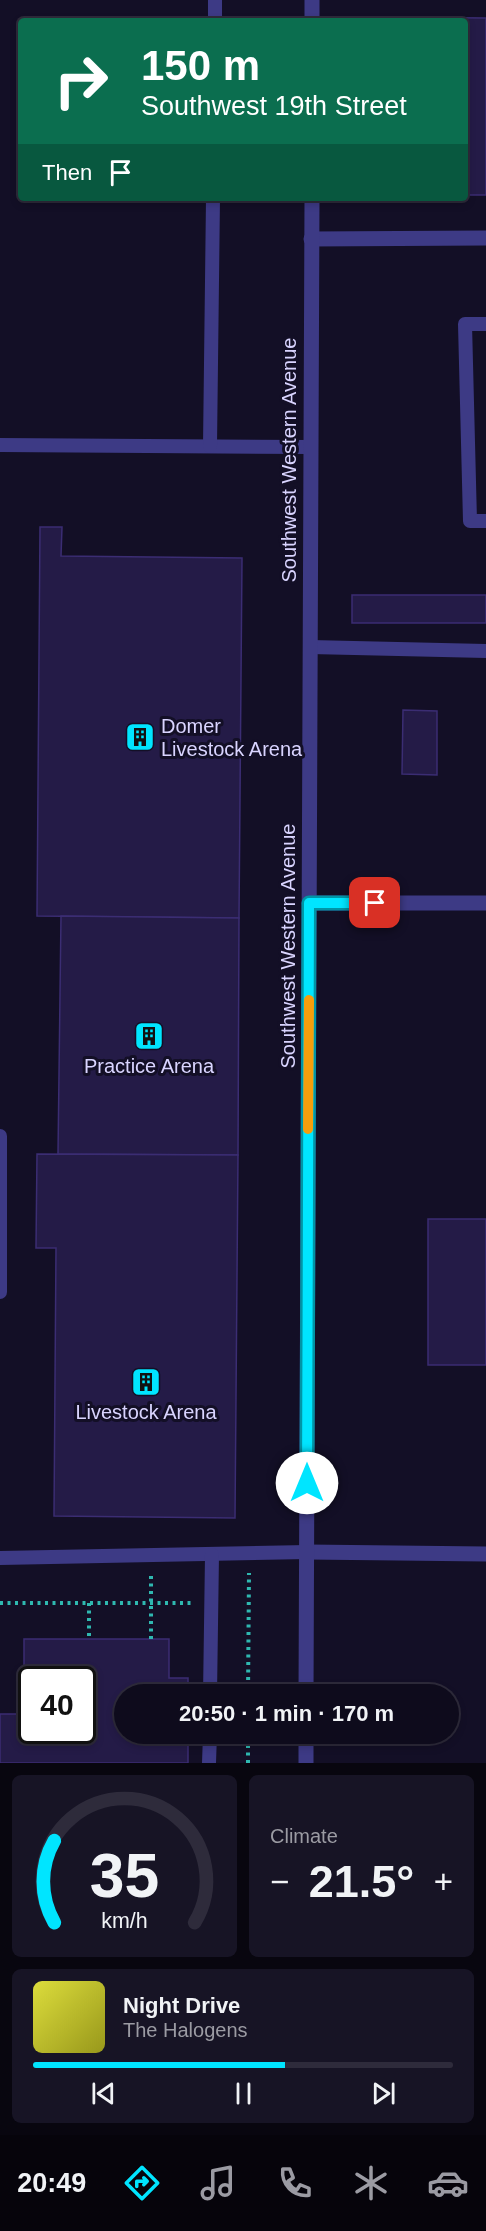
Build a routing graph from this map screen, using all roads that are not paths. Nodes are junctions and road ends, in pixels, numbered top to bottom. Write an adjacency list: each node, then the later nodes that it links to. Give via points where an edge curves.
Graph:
1 (215, 0): 3 (lane)
2 (312, 0): 4 (street)
3 (215, 18)
4 (312, 18)
5 (213, 201): 11 (lane)
6 (312, 201): 8 (street, Southwest Western Avenue)
7 (486, 238): 8 (street)
8 (311, 239): 12 (street, Southwest Western Avenue)
9 (486, 324): 13 (lane, via 465,324 470,521)
10 (0, 445): 11 (lane)
11 (210, 446): 12 (lane)
12 (311, 447): 14 (street, Southwest Western Avenue)
13 (486, 521)
14 (310, 647): 15 (lane); 16 (street, Southwest Western Avenue)
15 (486, 651)
16 (309, 903): 17 (street); 20 (street, Southwest Western Avenue)
17 (486, 903)
18 (0, 1136): 19 (lane)
19 (0, 1292)
20 (307, 1552): 21 (street); 22 (lane); 25 (street, Southwest Western Avenue)
21 (486, 1554)
22 (212, 1555): 23 (lane); 24 (lane)
23 (0, 1558)
24 (210, 1684)
25 (306, 1684)
26 (210, 1744): 28 (lane)
27 (306, 1744): 29 (street)
28 (209, 1763)
29 (306, 1763)

